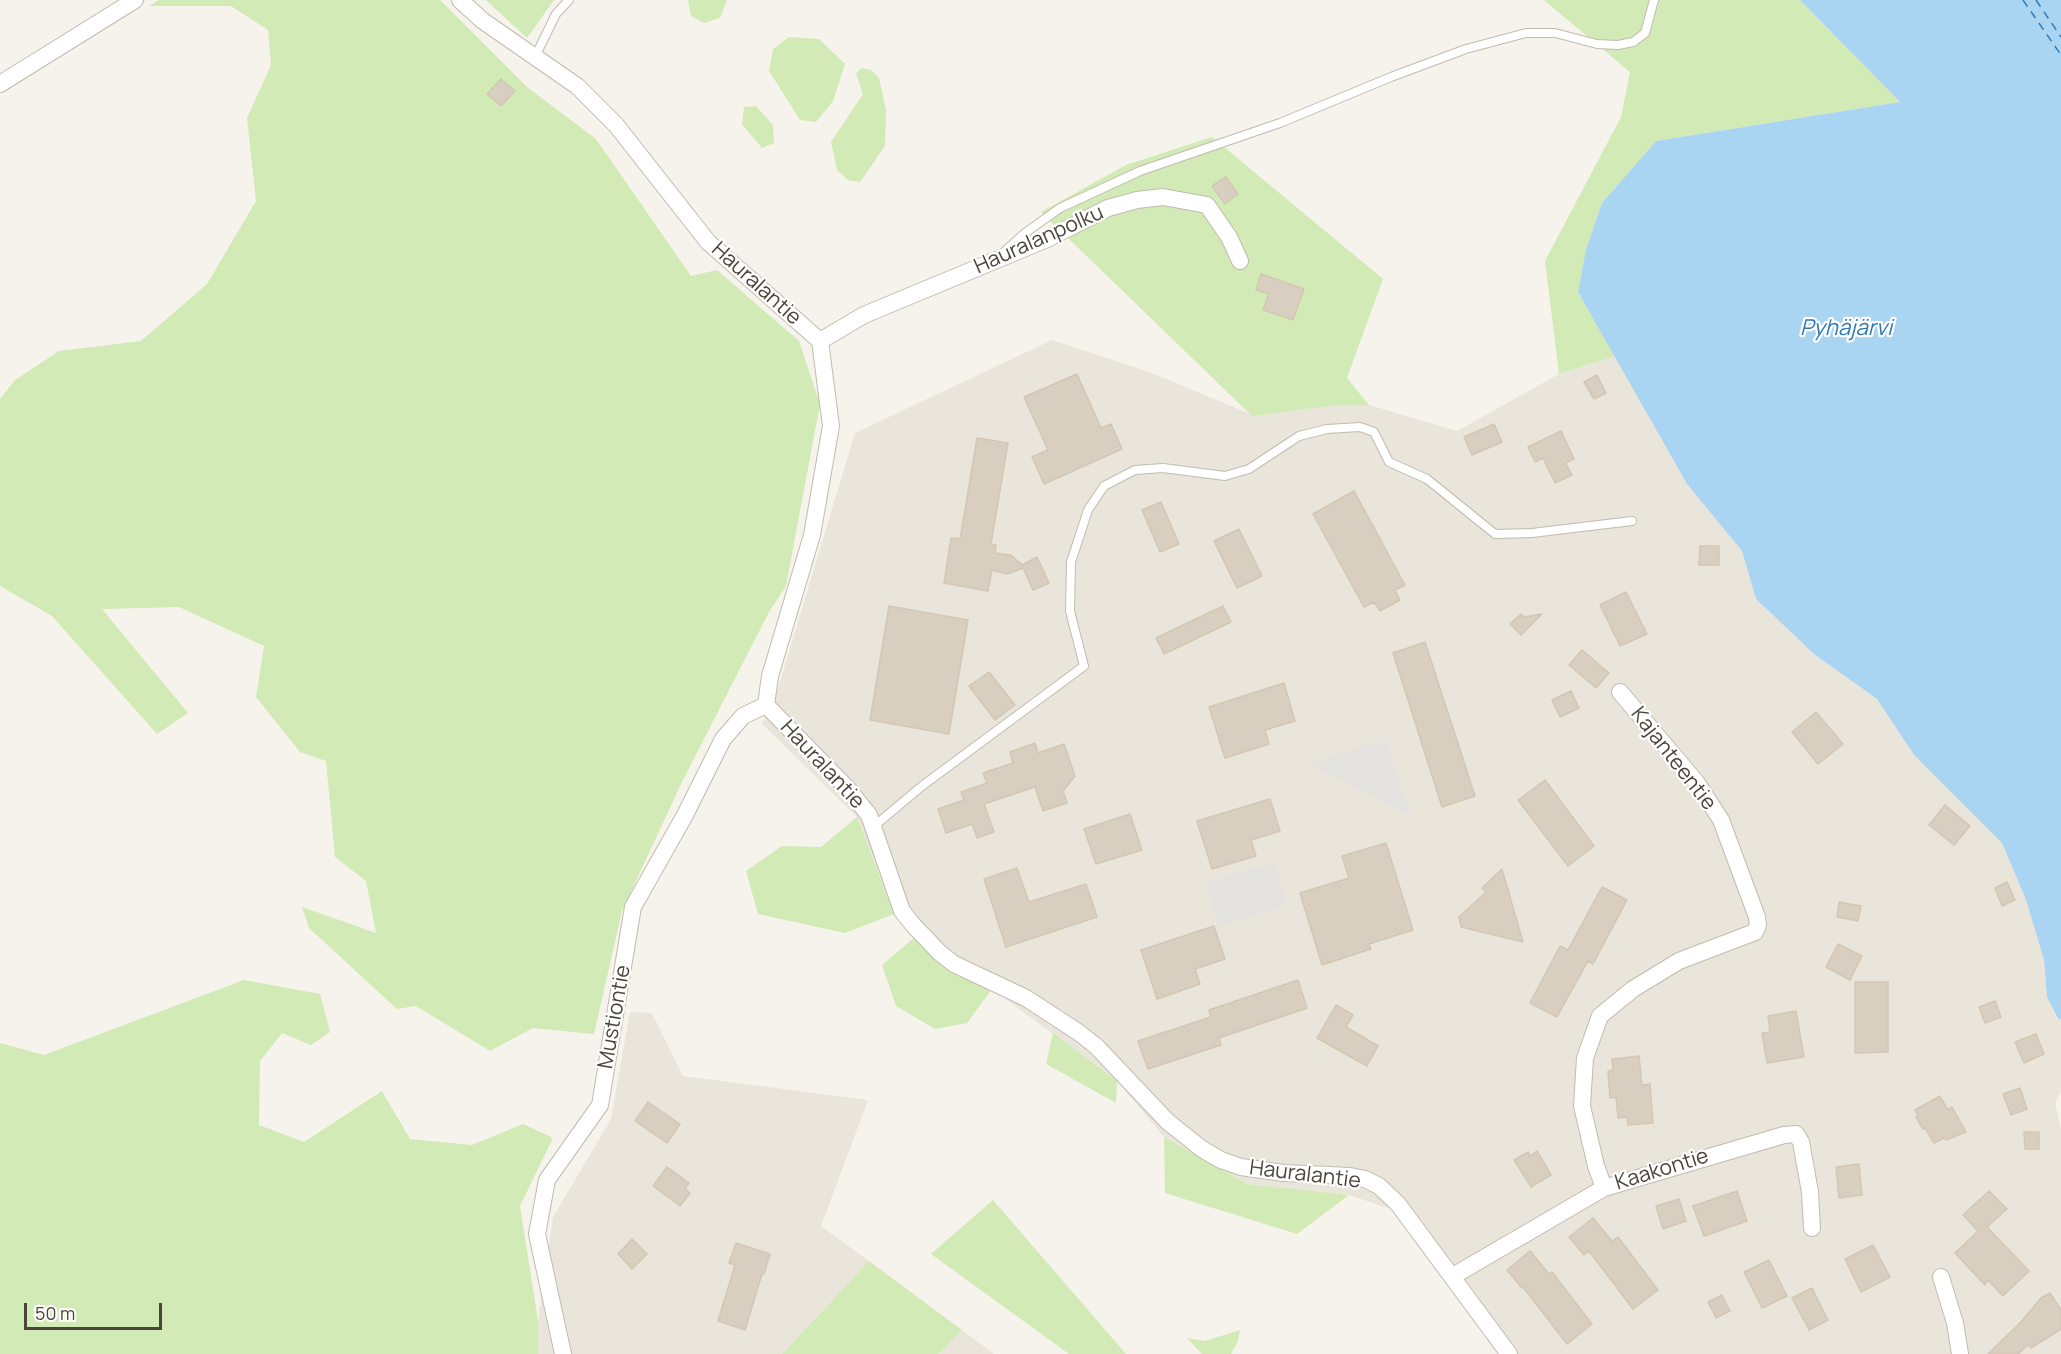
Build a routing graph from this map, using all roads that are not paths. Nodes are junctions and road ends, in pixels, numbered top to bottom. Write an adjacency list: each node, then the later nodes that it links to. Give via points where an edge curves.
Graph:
1 (135, 0): 6 (street)
2 (460, 0): 5 (street, Hauralantie)
3 (569, 0): 5 (lane, via 556,14)
4 (1654, 0): 7 (lane, via 1645,33 1633,42 1597,44 1554,33 1526,33 1466,49 1280,123 1140,171 1060,208)
5 (535, 57): 9 (street, Hauralantie, via 577,86 616,125 708,242)
6 (0, 84)
7 (994, 261): 8 (street, Hauralanpolku, via 1108,208 1163,197 1207,205); 9 (street, Hauralanpolku, via 864,315)
8 (1240, 261)
9 (820, 341): 12 (street, Hauralantie, via 831,426 812,534 770,676)
10 (1632, 521): 13 (lane, via 1495,534 1427,479 1389,462 1374,432 1360,427 1299,436 1249,469 1225,476 1163,468 1135,470 1104,486 1088,510 1071,562 1070,611 1084,666)
11 (1620, 692): 14 (street, Kajanteentie, via 1697,783 1721,820 1758,925 1755,933 1679,961 1633,989 1600,1016 1585,1058 1582,1106)
12 (766, 705): 13 (street, Hauralantie, via 848,789 869,815); 18 (street, Mustiontie, via 743,717 723,740 633,907 600,1105 547,1180 537,1234)
13 (873, 827): 16 (street, Hauralantie, via 902,911 954,964 1026,998 1078,1032 1168,1122 1221,1160 1284,1173 1350,1176 1379,1186 1398,1204)
14 (1604, 1188): 15 (street, Kaakontie, via 1796,1134 1804,1154); 16 (street, Kaakontie)
15 (1812, 1228)
16 (1453, 1276): 19 (street, Hauralantie)
17 (1941, 1277): 20 (street)
18 (563, 1354)
19 (1509, 1354)
20 (1960, 1354)

